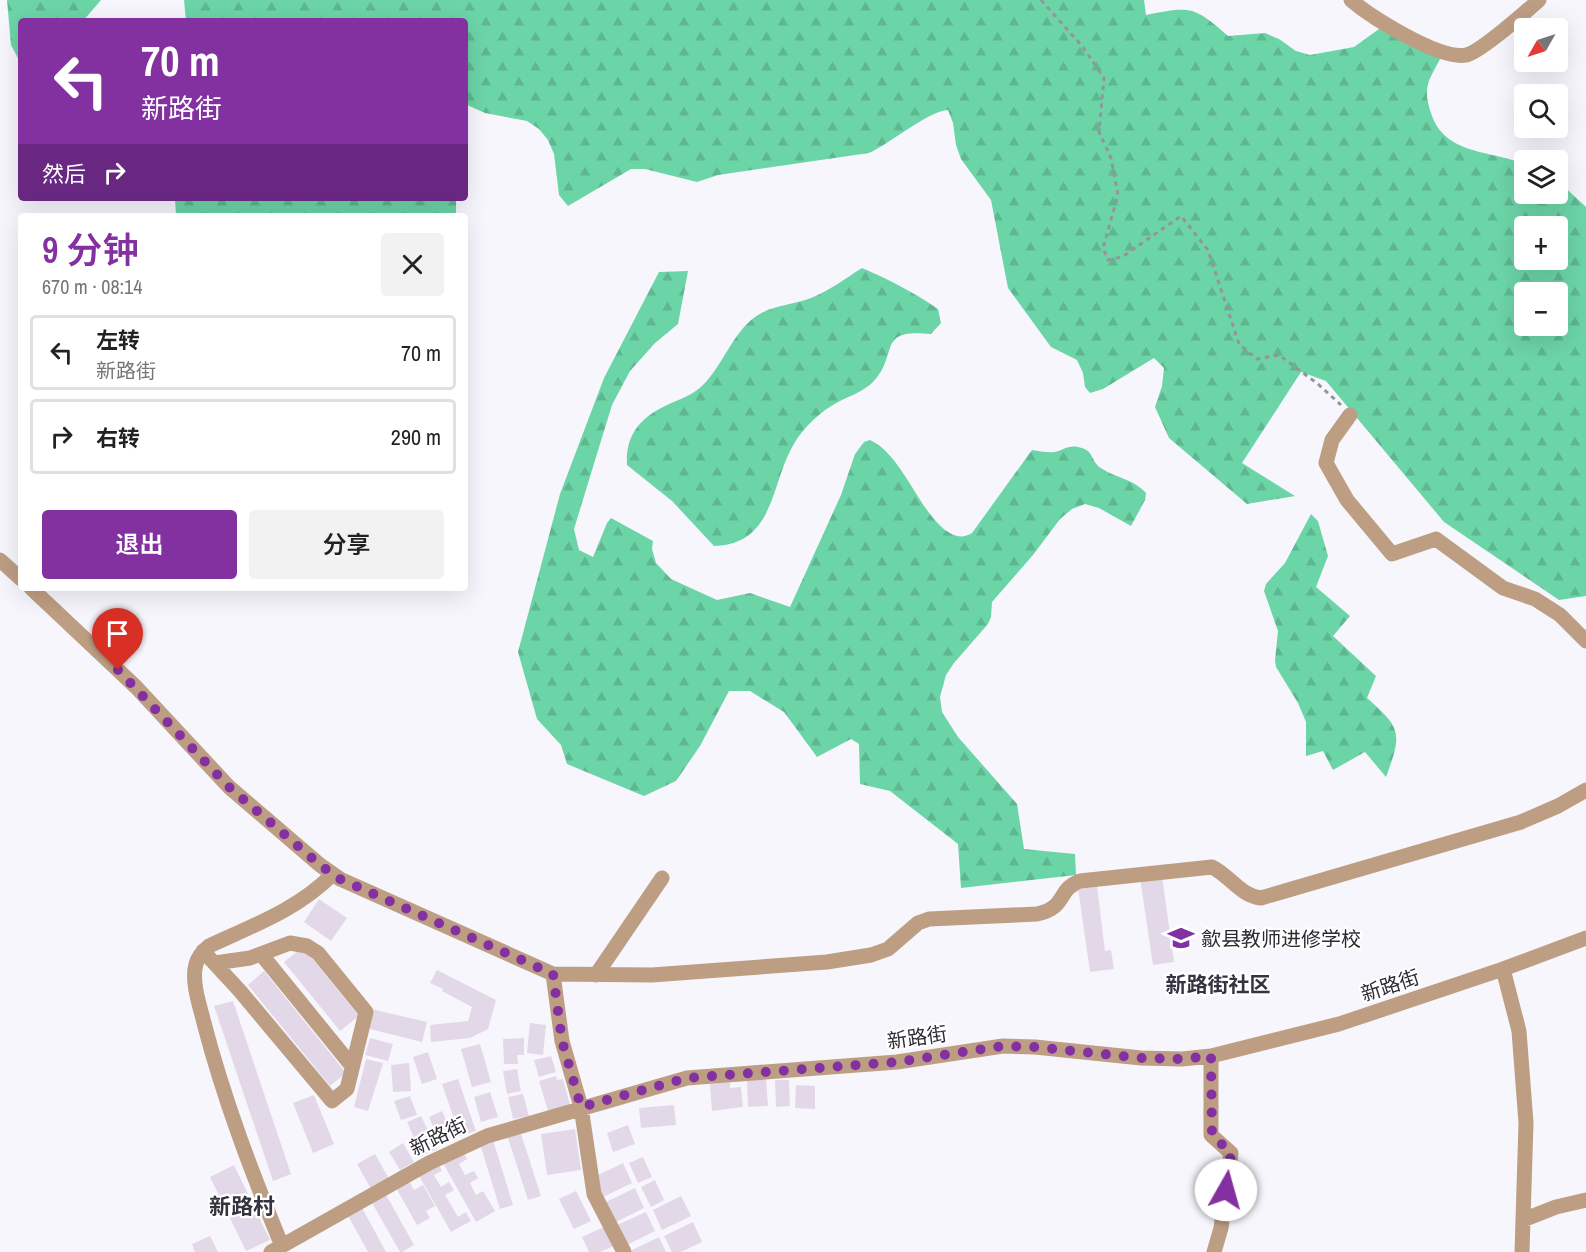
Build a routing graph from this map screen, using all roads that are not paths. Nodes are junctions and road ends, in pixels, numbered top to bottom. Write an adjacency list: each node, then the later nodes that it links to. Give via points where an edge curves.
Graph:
1 (1351, 0): 2 (street, via 1377,20 1440,51 1465,55)
2 (1539, 0)
3 (1350, 415): 7 (street, via 1332,440 1326,463 1347,500 1392,554 1436,539 1503,588 1535,599 1560,615)
4 (0, 560): 5 (street)
5 (18, 576)
6 (34, 591): 9 (street, via 136,687 229,787)
7 (1586, 641)
8 (1586, 790): 17 (street, via 1521,822 1261,898 1249,897 1212,867 1080,881 1070,885 1049,912 929,919 918,923 892,947 871,955 791,966)
9 (333, 874): 12 (street, via 290,909); 16 (street)
10 (662, 878): 17 (street)
11 (1586, 938): 15 (street, 新路街)
12 (203, 951): 14 (street); 23 (street, via 195,965 195,981 210,1047)
13 (261, 954): 14 (street); 19 (street); 19 (street, via 290,943 301,944 325,961 366,1012)
14 (215, 963): 19 (street, via 332,1101 347,1089)
15 (1503, 969): 18 (street, 新路街, via 1340,1024); 22 (street, via 1519,1031 1526,1123)
16 (553, 974): 17 (street); 20 (street, via 562,1041)
17 (596, 975)
18 (1211, 1056): 20 (street, 新路街, via 1141,1058 1003,1046 897,1062 687,1078); 25 (street, via 1212,1135 1231,1153)
19 (352, 1066)
20 (581, 1107): 23 (street, 新路街, via 456,1149); 24 (street, via 594,1194)
21 (1586, 1200): 22 (street)
22 (1523, 1220): 26 (street)
23 (276, 1249)
24 (624, 1252)
25 (1214, 1252)
26 (1522, 1252)

